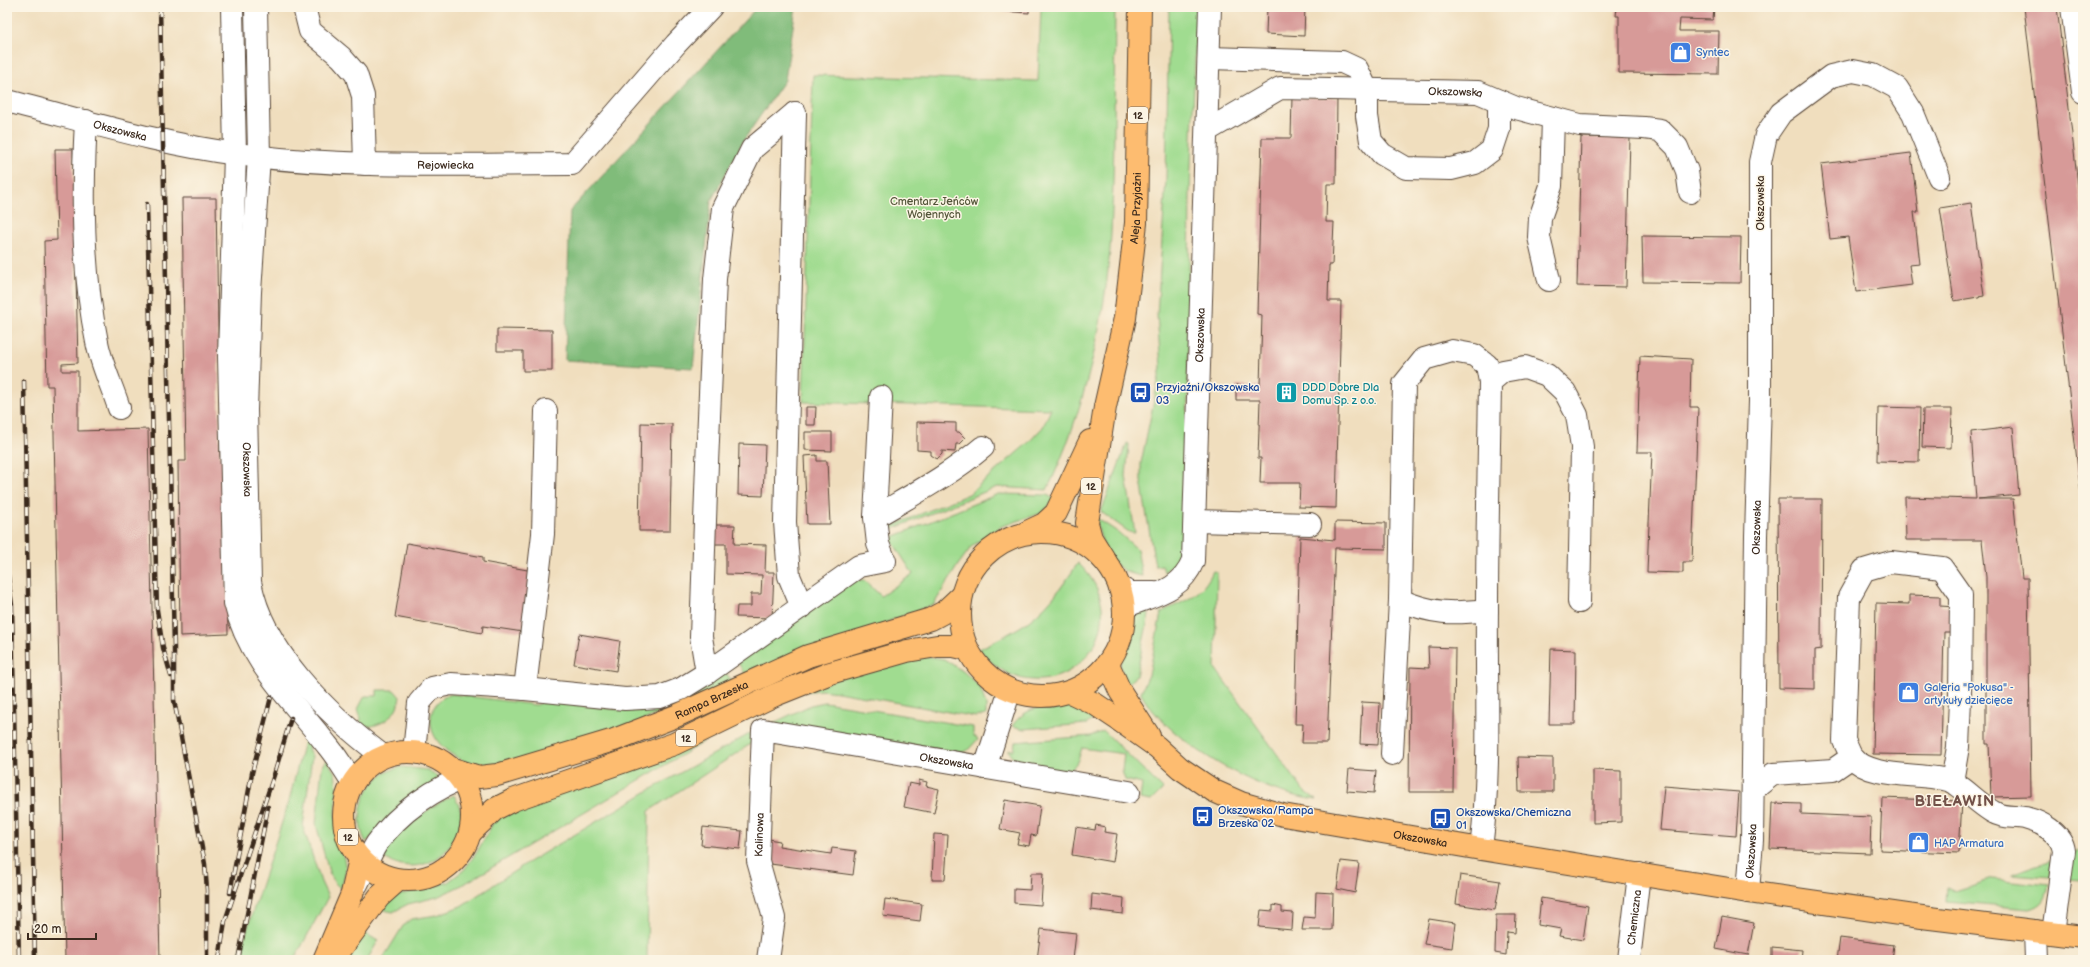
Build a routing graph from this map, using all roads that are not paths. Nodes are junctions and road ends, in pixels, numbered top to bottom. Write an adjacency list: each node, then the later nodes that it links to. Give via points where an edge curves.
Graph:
1 (232, 7): 16 (street)
2 (256, 7): 17 (street)
3 (304, 7): 18 (street, via 310,31 341,57 356,74 363,96)
4 (711, 7): 18 (street, Rejowiecka, via 572,164)
5 (1140, 7): 24 (main road, Aleja Przyjaźni / 12, via 1136,223 1125,318)
6 (1210, 7): 8 (street, Okszowska)
7 (2072, 7): 10 (street)
8 (1209, 58): 9 (street, via 1342,62 1357,69); 15 (street, Okszowska)
9 (1367, 90): 12 (street, Okszowska, via 1478,92); 12 (street, via 1371,142 1382,154 1406,168 1451,169 1475,163 1492,150 1499,129); 15 (street, Okszowska, via 1280,88)
10 (2083, 92)
11 (7, 101): 14 (street, Okszowska)
12 (1499, 101): 13 (street, Okszowska)
13 (1553, 118): 20 (street, Okszowska, via 1580,125 1660,130 1677,148 1687,171); 21 (street, via 1551,186 1540,218 1539,237)
14 (86, 121): 16 (street, Okszowska, via 163,141); 25 (street, via 86,259 97,342)
15 (1208, 130): 29 (street, Okszowska)
16 (235, 154): 17 (street, Okszowska); 54 (street, Okszowska, via 229,357 235,602 247,638 262,664 328,745)
17 (259, 157): 18 (street, Rejowiecka); 49 (street, Okszowska, via 250,292 246,410 250,582 254,601 271,639 300,678 357,737)
18 (365, 164)
19 (1939, 178): 55 (street, Okszowska, via 1913,112 1897,88 1873,75 1853,71 1831,76 1781,113 1766,135 1760,162 1760,401)
20 (1690, 192)
21 (1549, 280)
22 (1490, 382): 35 (street, via 1487,365 1474,355 1452,351 1424,359 1404,384); 36 (street, via 1503,371 1524,367 1547,375 1565,392 1577,415 1582,447); 38 (street)
23 (881, 397): 28 (street)
24 (1105, 407): 31 (main road, Aleja Przyjaźni / 12, via 1056,513 1044,524); 32 (main road, Aleja Przyjaźni / 12, via 1087,523 1091,538)
25 (119, 408)
26 (546, 411): 42 (street, via 543,534)
27 (983, 447): 28 (street, via 964,463)
28 (875, 517): 37 (street, via 878,544 885,562 859,566)
29 (1195, 521): 30 (street); 34 (street, Okszowska, via 1193,561 1188,574 1172,588 1157,593)
30 (1310, 524)
31 (1025, 533): 32 (main road, 12, via 1055,533 1083,542); 33 (main road, 12, via 1003,542 984,555 970,574)
32 (1106, 562): 34 (main road, 12)
33 (961, 596): 39 (main road, 12, via 960,623); 52 (main road, Rampa Brzeska / 12, via 944,612 931,619 808,656 683,713 614,740 497,775 485,777)
34 (1122, 597): 40 (main road, 12, via 1121,637)
35 (1400, 600): 38 (street, via 1421,609 1460,613); 48 (street)
36 (1579, 602)
37 (802, 607): 41 (street); 41 (street, via 789,576 785,522 794,113 752,149 723,208 715,279 707,463 701,637)
38 (1487, 610): 58 (street, via 1489,719 1486,806)
39 (967, 649): 43 (main road, 12, via 984,674); 57 (main road, Rampa Brzeska / 12, via 937,646 907,651 830,673 775,695 674,744 513,800 495,809)
40 (1108, 664): 44 (main road, 12, via 1091,681); 46 (main road, Okszowska, via 1120,691)
41 (706, 667): 42 (street, via 681,689 660,697 625,699)
42 (525, 689): 47 (street, via 451,684 432,688 419,703)
43 (1010, 690): 44 (main road, 12, via 1040,697); 51 (street)
44 (1070, 692): 46 (main road, Okszowska, via 1095,704)
45 (763, 730): 51 (street, Okszowska); 67 (street, Kalinowa, via 758,861 774,918)
46 (1157, 747): 58 (main road, Okszowska, via 1180,768 1214,791 1241,803 1295,818)
47 (414, 752): 49 (main road, 12); 52 (main road, 12, via 435,757)
48 (1392, 754)
49 (383, 756): 54 (main road, 12, via 366,767)
50 (1852, 758): 53 (street, via 1871,770); 53 (street, via 1844,741 1849,598 1864,570 1891,562 1942,568 1961,596 1958,747); 55 (street, via 1833,770 1773,774)
51 (985, 768): 56 (street, Okszowska)
52 (461, 774): 57 (main road, 12, via 471,801); 59 (street, via 403,815)
53 (1952, 782): 63 (street, via 1996,814 2026,818 2051,830 2063,843 2061,881)
54 (353, 783): 59 (main road, 12, via 345,802 344,822 349,842)
55 (1753, 790): 62 (street, Okszowska)
56 (1129, 792)
57 (471, 832): 61 (main road, 12, via 461,854 444,870 422,880)
58 (1481, 849): 60 (main road, Okszowska)
59 (363, 862): 61 (main road, 12, via 381,875); 65 (main road, 12)
60 (1639, 874): 62 (main road, Okszowska); 68 (street, Chemiczna)
61 (398, 880): 66 (main road, via 379,896)
62 (1748, 892): 63 (main road, Okszowska)
63 (2044, 932): 64 (main road, Okszowska); 69 (street)
64 (2083, 937)
65 (324, 960)
66 (333, 960)
67 (768, 960)
68 (1629, 960)
69 (2036, 960)

